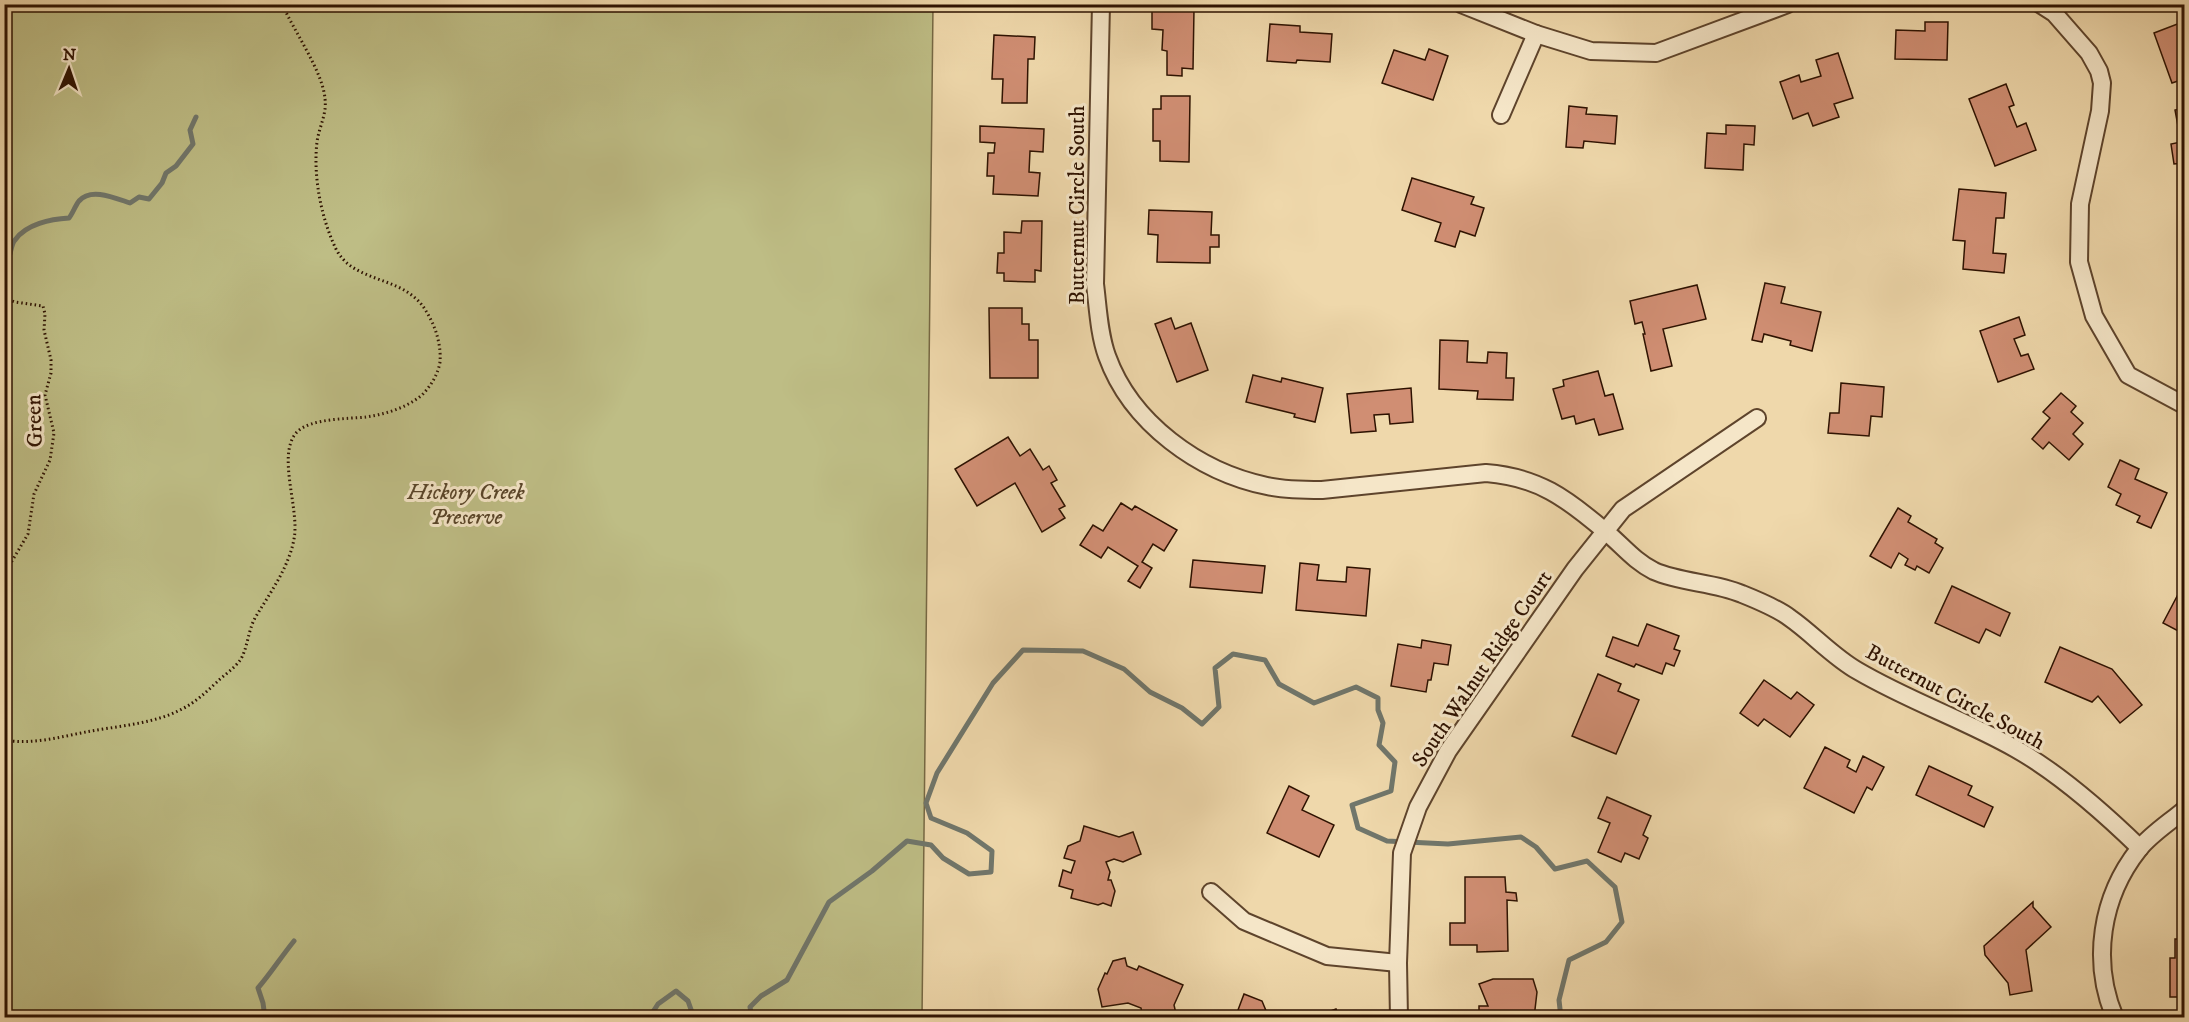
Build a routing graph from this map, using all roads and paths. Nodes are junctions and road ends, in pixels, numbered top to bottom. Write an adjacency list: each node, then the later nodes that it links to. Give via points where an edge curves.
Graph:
1 (282, 4): 13 (path, via 324,89 326,102 316,180 338,253 355,269 403,289 427,312 439,348 440,363 435,377 415,400 394,411 318,422 299,429 288,453 295,517 289,557 250,627 241,659 195,702 180,711 135,723 26,742)
2 (1101, 4): 11 (street, Butternut Circle South, via 1095,284 1098,315 1107,355 1117,377 1147,420 1173,443 1207,464 1267,486 1322,489 1486,473 1506,475 1548,488)
3 (1461, 4): 6 (street)
4 (1788, 4): 6 (street, via 1656,53 1591,51)
5 (2040, 4): 9 (street, via 2089,53 2102,83 2100,111 2080,204 2079,262 2094,316 2128,375)
6 (1536, 34): 7 (street)
7 (1501, 115)
8 (4, 298): 12 (path, Green, via 43,306 51,360 45,394 54,433 50,460 34,494 28,534 12,561)
9 (2184, 405)
10 (1757, 418): 11 (street, South Walnut Ridge Court, via 1623,509)
11 (1606, 531): 15 (street, Butternut Circle South, via 1654,571 1739,592 1789,616 1855,670 2018,750 2107,816); 17 (street, South Walnut Ridge Court, via 1575,569 1448,751 1418,807 1402,853)
12 (4, 562)
13 (4, 740)
14 (2184, 810): 15 (street)
15 (2140, 848): 19 (street, via 2109,905 2102,938 2102,975)
16 (1211, 892): 17 (street, via 1244,921 1327,956)
17 (1398, 963): 18 (street, South Walnut Ridge Court)
18 (1399, 1017)
19 (2115, 1017)

